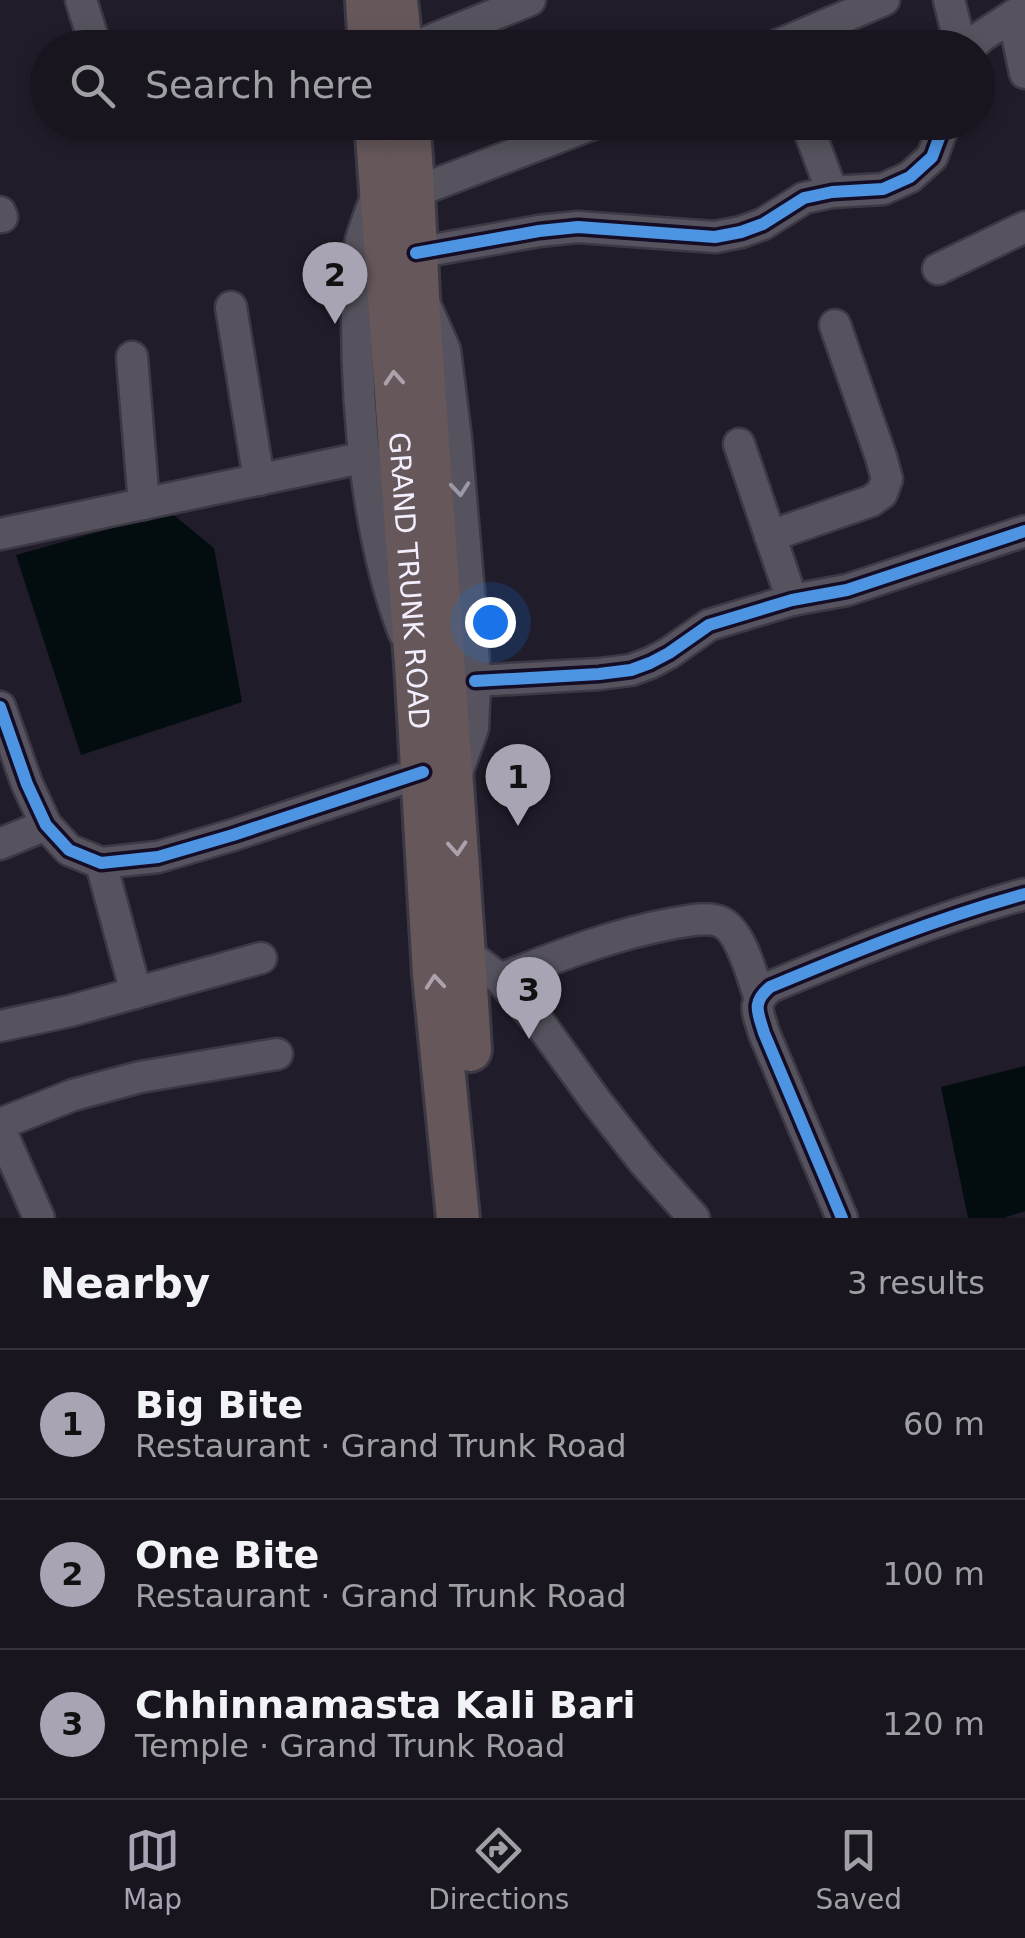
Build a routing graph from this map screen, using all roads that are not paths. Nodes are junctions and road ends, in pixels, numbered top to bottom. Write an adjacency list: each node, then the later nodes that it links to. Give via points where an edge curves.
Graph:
1 (81, 0): 8 (street)
2 (366, 0): 9 (highway)
3 (396, 0): 10 (highway)
4 (530, 0): 11 (street)
5 (884, 0): 12 (street)
6 (948, 0): 13 (street)
7 (1019, 12): 14 (street); 15 (street)
8 (90, 30)
9 (368, 30)
10 (399, 30)
11 (456, 30)
12 (815, 30)
13 (956, 30)
14 (991, 30)
15 (1025, 73)
16 (382, 140): 21 (highway, GRAND TRUNK ROAD)
17 (405, 140): 21 (highway, GRAND TRUNK ROAD)
18 (542, 140): 21 (street)
19 (813, 140): 22 (street)
20 (938, 140): 22 (street, via 932,158 910,177 883,189)
21 (398, 186): 25 (highway, GRAND TRUNK ROAD); 30 (street, via 361,241 357,344); 37 (highway, GRAND TRUNK ROAD, one-way to 21)
22 (832, 192): 25 (street, via 804,198 763,224 715,237 578,227 540,231)
23 (1025, 226): 24 (street)
24 (938, 269)
25 (417, 273): 38 (street, one-way to 38, via 445,350); 40 (highway, GRAND TRUNK ROAD)
26 (231, 307): 31 (street)
27 (836, 325): 35 (street, via 887,479 871,502)
28 (132, 357): 32 (street)
29 (738, 444): 35 (street)
30 (366, 458): 31 (street); 37 (street, via 390,595)
31 (259, 480): 32 (street)
32 (144, 504): 34 (street)
33 (1025, 531): 36 (street, via 847,590)
34 (0, 534)
35 (770, 536): 36 (street)
36 (792, 600): 38 (street, via 709,624 631,670)
37 (416, 664): 40 (highway, GRAND TRUNK ROAD)
38 (474, 682): 40 (street, via 473,728)
39 (0, 707): 41 (street)
40 (438, 778): 43 (street, via 158,856); 45 (highway, GRAND TRUNK ROAD, one-way to 45); 54 (highway, GRAND TRUNK ROAD, one-way to 40, via 434,975)
41 (46, 825): 42 (street); 43 (street, via 69,850)
42 (0, 844)
43 (100, 863): 48 (street)
44 (1025, 894): 49 (street, via 900,933)
45 (464, 951): 47 (street); 55 (highway, GRAND TRUNK ROAD)
46 (261, 958): 48 (street)
47 (500, 979): 49 (street, via 639,930 699,919 732,931); 56 (street)
48 (136, 993): 50 (street)
49 (759, 996): 57 (street, via 764,1033)
50 (0, 1026)
51 (277, 1054): 52 (street, via 140,1076 73,1095)
52 (0, 1127): 53 (street)
53 (38, 1218)
54 (458, 1218)
55 (484, 1218)
56 (694, 1218)
57 (842, 1218)

